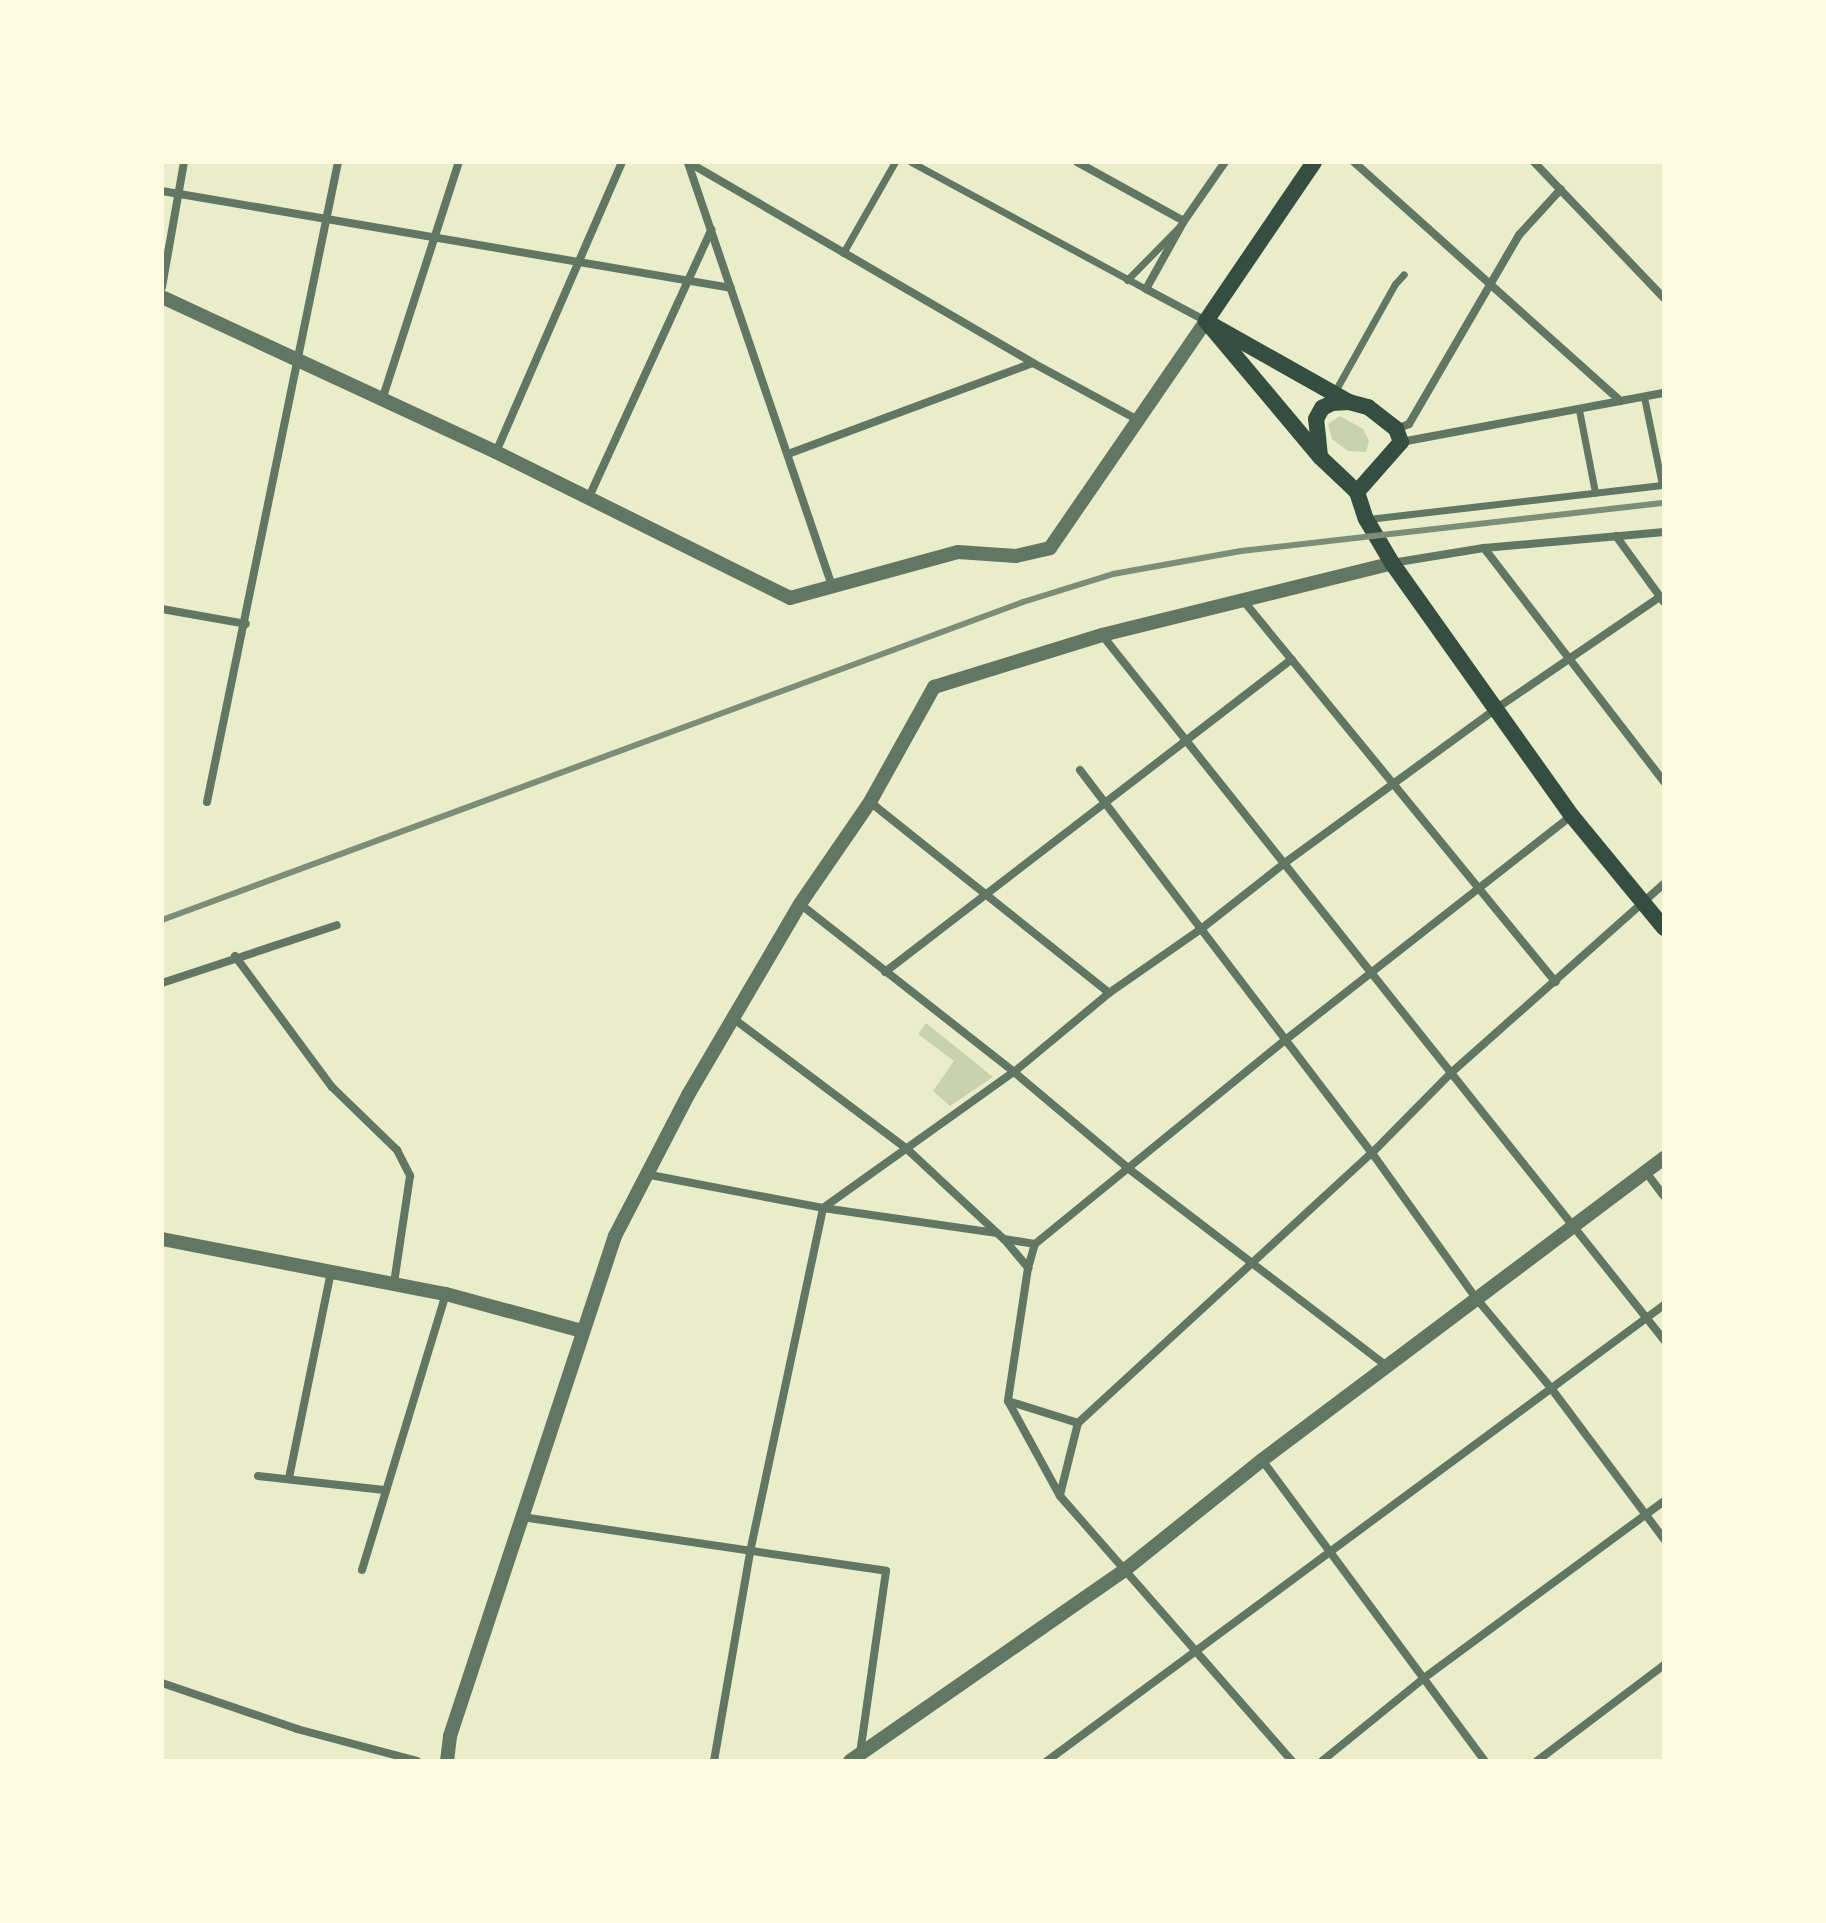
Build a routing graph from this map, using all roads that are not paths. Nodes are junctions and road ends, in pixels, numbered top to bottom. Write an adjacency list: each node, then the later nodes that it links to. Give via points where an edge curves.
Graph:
1 (184, 162): 15 (street)
2 (338, 162): 16 (street)
3 (459, 162): 19 (street)
4 (622, 162): 21 (street)
5 (688, 162): 18 (street); 20 (street)
6 (895, 162): 20 (street)
7 (911, 162): 23 (street)
8 (1225, 162): 17 (street)
9 (1314, 162): 31 (main road)
10 (1354, 162): 25 (street)
11 (1534, 162): 13 (street)
12 (1080, 163): 17 (street)
13 (1561, 189): 25 (street, via 1519,235); 29 (street)
14 (162, 191): 15 (street)
15 (178, 193): 16 (street); 26 (street)
16 (326, 219): 19 (street); 32 (street)
17 (1184, 221): 23 (street); 28 (street)
18 (711, 230): 24 (street); 27 (street)
19 (435, 238): 21 (street); 37 (street)
20 (843, 253): 33 (street)
21 (577, 263): 24 (street); 43 (street)
22 (1404, 274): 34 (street)
23 (1127, 280): 28 (street)
24 (688, 282): 27 (street); 49 (street)
25 (1491, 282): 38 (street); 42 (street)
26 (162, 287)
27 (731, 288): 44 (street)
28 (1146, 289): 31 (street)
29 (1662, 293)
30 (162, 297): 32 (street)
31 (1206, 321): 34 (main road); 41 (street); 45 (main road)
32 (299, 360): 37 (street); 59 (street)
33 (1033, 363): 41 (street); 44 (street)
34 (1334, 393): 39 (main road)
35 (1664, 393): 36 (street)
36 (1644, 397): 38 (street); 46 (street)
37 (382, 400): 43 (street)
38 (1620, 401): 40 (street)
39 (1349, 402): 42 (main road, via 1368,407); 45 (main road, via 1322,408 1316,419)
40 (1579, 410): 42 (street); 48 (street)
41 (1138, 420): 55 (street, via 1050,548 1016,556 958,552)
42 (1398, 435): 47 (main road)
43 (496, 452): 49 (street)
44 (788, 454): 55 (street)
45 (1320, 457): 47 (main road)
46 (1663, 485): 48 (street)
47 (1357, 492): 50 (main road)
48 (1595, 492): 50 (street)
49 (589, 497): 55 (street, via 790,598)
50 (1366, 519): 54 (main road)
51 (1664, 532): 52 (street)
52 (1616, 536): 53 (street); 57 (street)
53 (1484, 548): 54 (street); 62 (street)
54 (1392, 563): 56 (street); 63 (main road)
55 (832, 586)
56 (1241, 598): 60 (street); 61 (street)
57 (1662, 599): 62 (street)
58 (162, 609): 59 (street)
59 (246, 624): 68 (street)
60 (1102, 635): 64 (street); 69 (street, via 934,687)
61 (1292, 659): 64 (street); 67 (street)
62 (1569, 660): 63 (street); 66 (street)
63 (1497, 708): 67 (street); 71 (main road)
64 (1187, 740): 70 (street); 72 (street)
65 (1080, 770): 70 (street)
66 (1664, 782)
67 (1395, 786): 72 (street); 74 (street)
68 (207, 802)
69 (870, 802): 75 (street); 77 (street)
70 (1105, 804): 75 (street); 80 (street)
71 (1572, 816): 74 (street); 76 (main road)
72 (1286, 862): 80 (street); 83 (street)
73 (1664, 884): 76 (street)
74 (1480, 891): 83 (street); 84 (street)
75 (988, 894): 82 (street); 86 (street)
76 (1644, 903): 79 (main road); 84 (street)
77 (800, 904): 82 (street); 87 (street)
78 (337, 925): 81 (street)
79 (1664, 928)
80 (1201, 929): 86 (street); 88 (street)
81 (235, 956): 85 (street); 106 (street, via 332,1087 397,1150 410,1176)
82 (885, 972): 89 (street)
83 (1372, 972): 88 (street); 90 (street)
84 (1555, 982): 90 (street)
85 (162, 983)
86 (1109, 993): 89 (street)
87 (734, 1019): 91 (street); 96 (street)
88 (1284, 1041): 92 (street); 94 (street)
89 (1014, 1072): 91 (street); 94 (street)
90 (1452, 1072): 92 (street); 99 (street)
91 (907, 1149): 98 (street); 100 (street)
92 (1372, 1153): 103 (street); 108 (street)
93 (1664, 1158): 95 (street)
94 (1129, 1169): 102 (street); 103 (street)
95 (1645, 1171): 97 (street); 99 (street)
96 (644, 1173): 98 (street); 111 (street)
97 (1664, 1196)
98 (823, 1208): 100 (street); 127 (street)
99 (1573, 1228): 108 (street); 110 (street)
100 (1000, 1236): 102 (street); 104 (street)
101 (162, 1239): 105 (street)
102 (1035, 1244): 104 (street)
103 (1255, 1262): 113 (street); 116 (street)
104 (1028, 1268): 115 (street)
105 (331, 1272): 106 (street); 119 (street)
106 (394, 1283): 107 (street)
107 (446, 1294): 111 (street); 120 (street)
108 (1476, 1298): 113 (street); 114 (street)
109 (1664, 1305): 110 (street)
110 (1646, 1318): 112 (street); 114 (street)
111 (582, 1331): 124 (street)
112 (1664, 1340)
113 (1388, 1367): 117 (street)
114 (1551, 1388): 123 (street); 126 (street)
115 (1008, 1401): 116 (street); 121 (street)
116 (1078, 1423): 121 (street)
117 (1262, 1460): 126 (street); 128 (street)
118 (258, 1476): 119 (street)
119 (289, 1478): 120 (street)
120 (384, 1490): 129 (street)
121 (1060, 1496): 128 (street)
122 (1664, 1501): 123 (street)
123 (1646, 1515): 125 (street); 132 (street)
124 (522, 1517): 127 (street); 136 (street, via 450,1736)
125 (1664, 1539)
126 (1328, 1551): 130 (street); 132 (street)
127 (750, 1552): 134 (street, via 886,1571); 137 (street)
128 (1126, 1569): 130 (street); 134 (street)
129 (362, 1570)
130 (1197, 1650): 138 (street); 139 (street)
131 (1664, 1665): 142 (street)
132 (1424, 1678): 140 (street); 141 (street)
133 (162, 1683): 135 (street, via 297,1729)
134 (855, 1757)
135 (417, 1761)
136 (447, 1761)
137 (714, 1761)
138 (1047, 1761)
139 (1292, 1761)
140 (1322, 1761)
141 (1485, 1761)
142 (1537, 1761)

